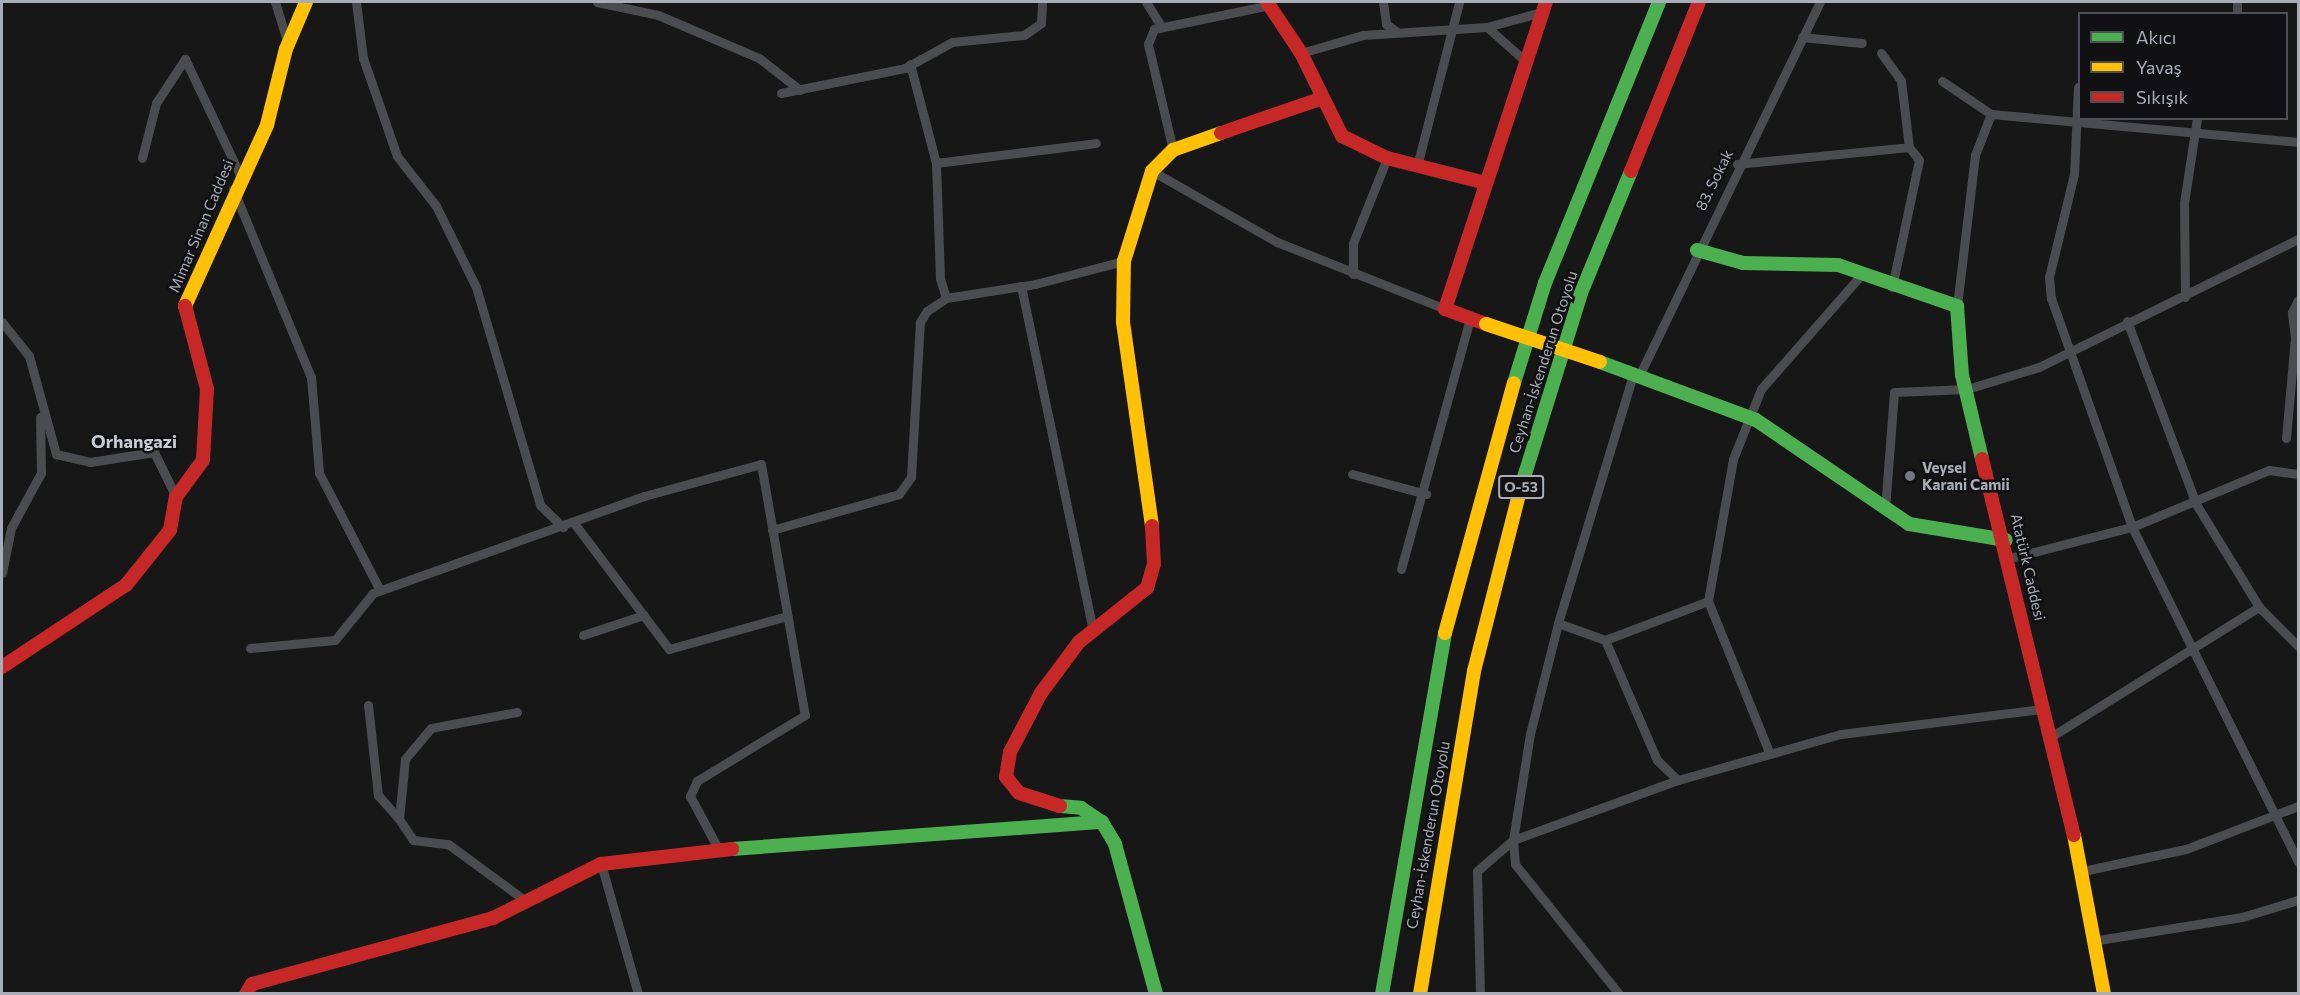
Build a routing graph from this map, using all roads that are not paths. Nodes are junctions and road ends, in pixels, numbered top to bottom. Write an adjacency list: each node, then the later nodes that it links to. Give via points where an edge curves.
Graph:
1 (275, 2): 20 (street)
2 (306, 2): 20 (main road, Mimar Sinan Caddesi)
3 (356, 2): 76 (street, via 363,58 397,156 436,206 476,287 540,505)
4 (597, 2): 27 (street, via 658,15 759,58)
5 (1042, 2): 24 (street, via 1041,23 1024,35 952,42)
6 (1146, 2): 14 (street)
7 (1383, 2): 17 (street, via 1386,24)
8 (1459, 2): 15 (street)
9 (1659, 2): 117 (main road, Ceyhan-İskenderun Otoyolu / O-53, via 1545,283 1486,473 1437,665)
10 (1699, 2): 118 (main road, Ceyhan-İskenderun Otoyolu / O-53, via 1581,293 1522,481 1474,671)
11 (1820, 2): 18 (street, 83. Sokak)
12 (1268, 3): 14 (street); 21 (main road)
13 (1544, 7): 16 (street); 23 (main road)
14 (1161, 26): 38 (street, via 1148,44)
15 (1456, 27): 16 (street); 17 (street); 43 (street)
16 (1487, 27): 23 (street)
17 (1397, 32): 21 (street, via 1363,35)
18 (1802, 37): 19 (street); 42 (street, 83. Sokak)
19 (1862, 43)
20 (288, 44): 45 (main road, Mimar Sinan Caddesi, via 267,125)
21 (1301, 52): 29 (main road)
22 (1881, 53): 37 (street, via 1900,81)
23 (1523, 59): 46 (main road)
24 (910, 64): 27 (street); 41 (street)
25 (1942, 81): 30 (street)
26 (2078, 87): 31 (street)
27 (800, 90): 28 (street)
28 (781, 93)
29 (1320, 99): 38 (main road); 40 (main road, via 1342,136)
30 (1991, 114): 31 (street); 58 (street, via 1975,155)
31 (2076, 119): 63 (street, via 2066,220 2049,277)
32 (2088, 120): 34 (street)
33 (2197, 120): 34 (street)
34 (2195, 129): 35 (street); 55 (street, via 2184,203)
35 (2298, 142)
36 (1096, 143): 41 (street)
37 (1909, 147): 42 (street); 54 (street, via 1919,160)
38 (1173, 150): 44 (main road)
39 (142, 158): 45 (street, via 156,103 185,59)
40 (1387, 158): 43 (main road); 51 (street, via 1353,243)
41 (936, 163): 56 (street, via 940,278)
42 (1737, 164): 49 (street, 83. Sokak)
43 (1417, 166): 46 (main road)
44 (1152, 171): 50 (main road); 51 (street, via 1277,242)
45 (240, 176): 47 (main road, Mimar Sinan Caddesi)
46 (1482, 182): 59 (main road)
47 (234, 189): 72 (main road, Mimar Sinan Caddesi, via 184,309 207,389 203,460); 83 (street, via 311,377 319,473)
48 (2298, 239): 55 (street)
49 (1697, 250): 52 (main road, via 1743,263 1838,265); 64 (street, 83. Sokak)
50 (1124, 261): 53 (street); 89 (main road, via 1123,322 1152,513 1154,564 1147,588)
51 (1353, 274): 59 (street)
52 (1861, 274): 54 (main road); 67 (street, via 1761,388)
53 (1021, 286): 56 (street); 89 (street)
54 (1892, 287): 58 (main road)
55 (2185, 297): 61 (street)
56 (946, 298): 78 (street, via 920,322 911,477 899,494)
57 (2298, 300): 68 (street, via 2292,312)
58 (1957, 306): 65 (main road, Atatürk Caddesi)
59 (1444, 309): 60 (main road)
60 (1470, 319): 64 (main road, bridge); 71 (street)
61 (2127, 321): 63 (street); 73 (street)
62 (2, 322): 66 (street, via 29,356)
63 (2071, 349): 65 (street, via 2039,367); 77 (street)
64 (1637, 373): 67 (main road); 88 (street, 83. Sokak)
65 (1967, 389): 74 (street, via 1894,392); 79 (main road, Atatürk Caddesi)
66 (40, 409): 72 (street, via 56,454 90,462 154,452); 82 (street, via 41,473 11,528)
67 (1748, 416): 74 (main road); 84 (street, via 1733,459)
68 (2286, 438)
69 (1352, 474): 71 (street)
70 (2298, 474): 73 (street, via 2269,470)
71 (1426, 494): 81 (street)
72 (176, 496): 95 (main road, Mimar Sinan Caddesi, via 170,530 126,585)
73 (2196, 504): 77 (street); 85 (street)
74 (1885, 509): 79 (main road, via 1909,524)
75 (574, 523): 76 (street); 78 (street, via 644,496 761,464); 86 (street)
76 (563, 527): 83 (street)
77 (2132, 527): 80 (street); 94 (street)
78 (772, 530): 87 (street)
79 (2006, 540): 80 (main road, Atatürk Caddesi)
80 (2010, 558): 97 (main road, Atatürk Caddesi)
81 (1401, 569)
82 (2, 573)
83 (381, 590): 93 (street, via 334,640)
84 (1708, 601): 91 (street); 100 (street)
85 (2259, 607): 92 (street); 94 (street)
86 (644, 615): 87 (street, via 669,649); 90 (street)
87 (787, 616): 107 (street, via 805,716 697,781 690,796)
88 (1558, 623): 91 (street); 106 (street, 83. Sokak, via 1530,734)
89 (1093, 631): 105 (main road, via 1041,693 1010,752 1006,777 1018,793 1045,806 1081,808)
90 (583, 634)
91 (1605, 640): 101 (street, via 1657,760)
92 (2298, 646)
93 (250, 648)
94 (2193, 651): 99 (street); 103 (street)
95 (2, 667)
96 (368, 705): 104 (street, via 378,795)
97 (2043, 709): 99 (main road, Atatürk Caddesi); 100 (street, via 1841,734)
98 (517, 712): 104 (street, via 431,728 405,759)
99 (2049, 738): 110 (main road, Atatürk Caddesi)
100 (1769, 752): 101 (street)
101 (1678, 780): 106 (street)
102 (2298, 806): 103 (street)
103 (2274, 816): 108 (street); 110 (street, via 2186,849)
104 (399, 819): 112 (street, via 413,840 448,844)
105 (1102, 822): 107 (main road); 116 (main road, via 1115,844)
106 (1513, 840): 119 (street, via 1477,871); 120 (street, via 1515,864)
107 (719, 850): 109 (main road)
108 (2298, 861)
109 (602, 864): 112 (main road); 115 (street)
110 (2083, 871): 113 (main road, Atatürk Caddesi)
111 (2298, 900): 113 (street, via 2232,919)
112 (526, 901): 114 (main road, via 493,918 252,984)
113 (2092, 941): 121 (main road, Atatürk Caddesi)
114 (246, 993)
115 (638, 993)
116 (1156, 993)
117 (1382, 993)
118 (1420, 993)
119 (1480, 993)
120 (1619, 993)
121 (2104, 993)

